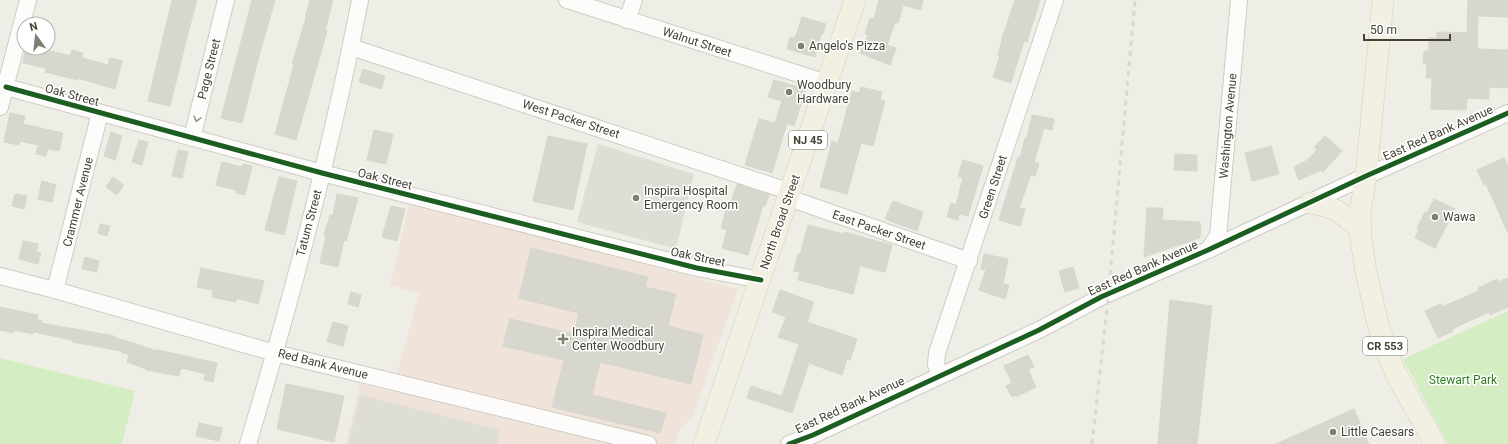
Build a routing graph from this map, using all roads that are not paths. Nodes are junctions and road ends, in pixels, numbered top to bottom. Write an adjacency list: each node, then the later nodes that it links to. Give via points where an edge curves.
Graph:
1 (28, 0): 13 (street)
2 (226, 0): 17 (street, Page Street, one-way to 17)
3 (360, 0): 11 (street, Tatum Street)
4 (567, 0): 10 (street, Walnut Street)
5 (634, 0): 10 (street)
6 (855, 0): 12 (main road, North Broad Street / NJ 45)
7 (1055, 0): 24 (street, Green Street)
8 (1240, 0): 23 (street, Washington Avenue, via 1218,236)
9 (1383, 0): 19 (main road, CR 553)
10 (627, 20): 12 (street, Walnut Street)
11 (351, 47): 18 (street, Tatum Street); 20 (street, West Packer Street)
12 (827, 83): 20 (main road, North Broad Street / NJ 45)
13 (6, 87): 14 (street); 15 (street, Oak Street)
14 (0, 107)
15 (100, 113): 17 (street, Oak Street); 27 (street, Crammer Avenue)
16 (1508, 113): 19 (street, East Red Bank Avenue)
17 (192, 138): 18 (street, Oak Street)
18 (322, 173): 26 (street, Oak Street, via 696,268); 28 (street, Tatum Street)
19 (1366, 176): 21 (street, East Red Bank Avenue); 22 (main road, CR 553)
20 (790, 195): 24 (street, East Packer Street); 26 (main road, North Broad Street / NJ 45)
21 (1310, 202): 22 (main road, via 1327,205 1340,211); 23 (street, East Red Bank Avenue)
22 (1360, 229): 34 (main road, CR 553, via 1366,272 1384,344 1396,374)
23 (1208, 250): 29 (street, East Red Bank Avenue, via 1101,297 1039,330)
24 (969, 261): 29 (street, Green Street, via 937,353 936,365)
25 (0, 276): 27 (street, Red Bank Avenue)
26 (761, 280): 32 (main road, North Broad Street / NJ 45)
27 (55, 290): 28 (street, Red Bank Avenue)
28 (275, 353): 30 (street, Tatum Street); 31 (street, Red Bank Avenue)
29 (940, 375): 33 (street, East Red Bank Avenue)
30 (248, 444)
31 (648, 444)
32 (704, 444)
33 (789, 444)
34 (1435, 444)

